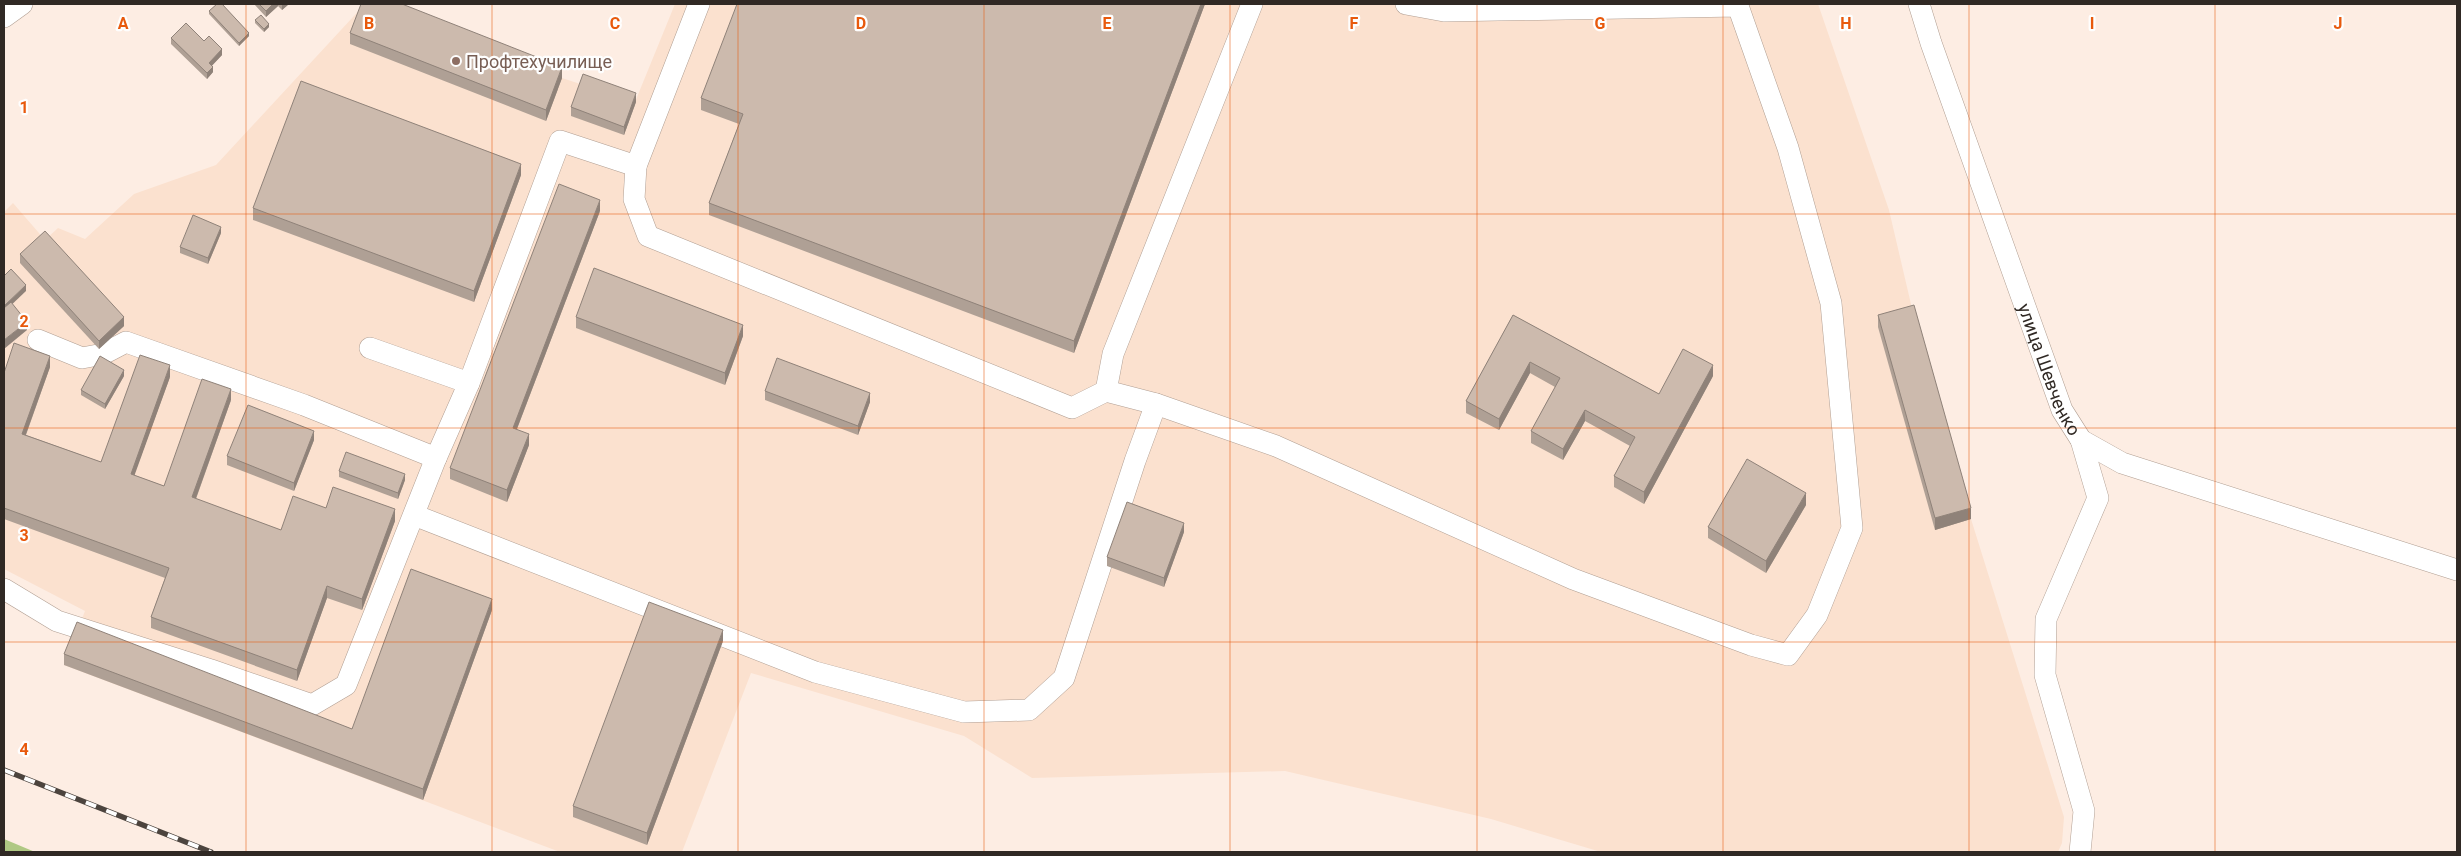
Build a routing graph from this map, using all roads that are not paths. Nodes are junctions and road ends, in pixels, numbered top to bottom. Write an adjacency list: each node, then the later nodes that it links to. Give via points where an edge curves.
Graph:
1 (22, 4): 6 (street)
2 (699, 4): 7 (street)
3 (1252, 4): 11 (street, via 1113,354)
4 (1406, 4): 12 (street, via 1444,11 1738,6 1788,148 1831,303 1852,528 1817,615 1788,655 1751,645 1573,579 1276,446)
5 (1919, 4): 13 (street, улица Шевченко, via 1930,43 2062,410)
6 (4, 17)
7 (636, 166): 10 (street, via 560,141); 11 (street, via 634,200 648,236 1072,408)
8 (38, 340): 14 (street, via 82,358 103,354 126,342 304,405)
9 (370, 348): 10 (street)
10 (469, 383): 14 (street)
11 (1106, 391): 12 (street)
12 (1156, 404): 15 (street, via 1064,678 1029,710 964,712 815,672)
13 (2080, 440): 16 (street, улица Шевченко, via 2122,463); 18 (street, via 2098,498 2046,619 2045,675 2084,811)
14 (436, 458): 15 (street)
15 (414, 515): 17 (street, via 346,684 312,706 58,621)
16 (2457, 570)
17 (4, 589)
18 (2080, 852)

